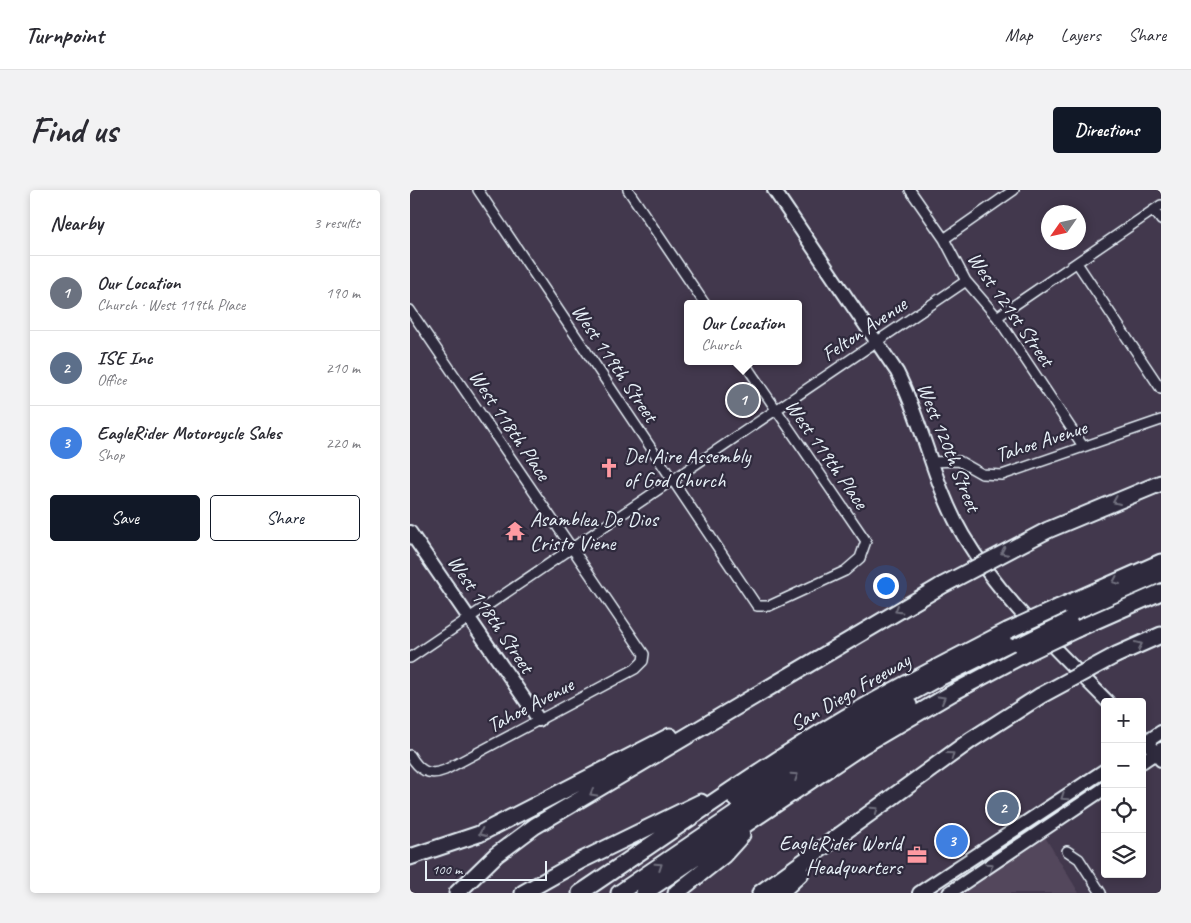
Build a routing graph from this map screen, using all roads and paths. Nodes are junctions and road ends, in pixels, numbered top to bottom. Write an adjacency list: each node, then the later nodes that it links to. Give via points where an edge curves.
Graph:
1 (478, 190): 21 (street, West 119th Street)
2 (628, 190): 11 (street)
3 (774, 190): 14 (main road, West 120th Street)
4 (910, 190): 8 (street, West 121st Street)
5 (1014, 190): 8 (street)
6 (1158, 207): 7 (street); 9 (street)
7 (1161, 220)
8 (944, 240): 10 (street, West 121st Street)
9 (1077, 263): 13 (street); 16 (street)
10 (966, 281): 13 (street, West 121st Street); 14 (street, Felton Avenue)
11 (702, 300)
12 (410, 310): 24 (street, West 118th Place)
13 (997, 317): 19 (street, West 121st Street)
14 (877, 342): 17 (street, Felton Avenue); 20 (main road, West 120th Street, via 912,403)
15 (746, 365): 17 (street, West 119th Place)
16 (1161, 390)
17 (776, 410): 21 (street, Felton Avenue); 29 (street, West 119th Place, via 866,541 860,558 845,571 769,606)
18 (1161, 420): 19 (street, Tahoe Avenue)
19 (1083, 446): 20 (street, Tahoe Avenue, via 1002,475 982,474 959,462)
20 (932, 462): 37 (main road, West 120th Street, via 963,534 993,578)
21 (673, 479): 24 (street, Felton Avenue); 29 (street, West 119th Street)
22 (1161, 483): 36 (highway, one-way to 36, bridge, via 1048,530 941,586)
23 (411, 535): 30 (main road, West 118th Street)
24 (571, 548): 30 (street, Felton Avenue); 35 (street, West 118th Place, via 640,647)
25 (1161, 562): 31 (highway, San Diego Freeway, one-way to 31)
26 (1161, 574): 31 (highway)
27 (1161, 580): 31 (highway)
28 (1161, 592): 31 (highway, San Diego Freeway)
29 (757, 606)
30 (470, 617): 34 (street, Felton Avenue); 38 (main road, West 118th Street)
31 (1067, 619): 33 (highway, San Diego Freeway, bridge); 33 (highway, San Diego Freeway, bridge)
32 (1161, 634): 49 (highway, one-way to 32, bridge, via 971,740 1040,696)
33 (1018, 642): 46 (highway, San Diego Freeway, via 894,689); 48 (highway, San Diego Freeway, one-way to 33, via 870,742 954,692); 55 (highway, via 933,681 859,722); 56 (highway, one-way to 33, via 859,735)
34 (410, 658)
35 (643, 661): 38 (street, Tahoe Avenue, via 635,669)
36 (772, 684): 51 (highway, one-way to 51, via 479,834); 52 (highway, one-way to 52, via 535,826 496,855)
37 (1104, 698)
38 (539, 720): 43 (street, Tahoe Avenue, via 445,770 430,773 419,768)
39 (1161, 732): 40 (main road)
40 (1146, 739)
41 (1146, 742): 42 (main road)
42 (1159, 754): 44 (main road)
43 (410, 755)
44 (1146, 760)
45 (1101, 773): 61 (main road, one-way to 61)
46 (752, 777): 53 (highway, via 582,860); 54 (highway, San Diego Freeway)
47 (1101, 791): 62 (main road, one-way to 47)
48 (754, 820): 57 (highway, San Diego Freeway); 58 (highway, via 724,855)
49 (840, 835): 59 (highway); 60 (highway)
50 (1067, 851): 63 (street, via 1078,859)
51 (410, 857)
52 (456, 893)
53 (523, 893)
54 (580, 893)
55 (598, 893)
56 (619, 893)
57 (644, 893)
58 (676, 893)
59 (760, 893)
60 (780, 893)
61 (919, 893)
62 (949, 893)
63 (1101, 893)

